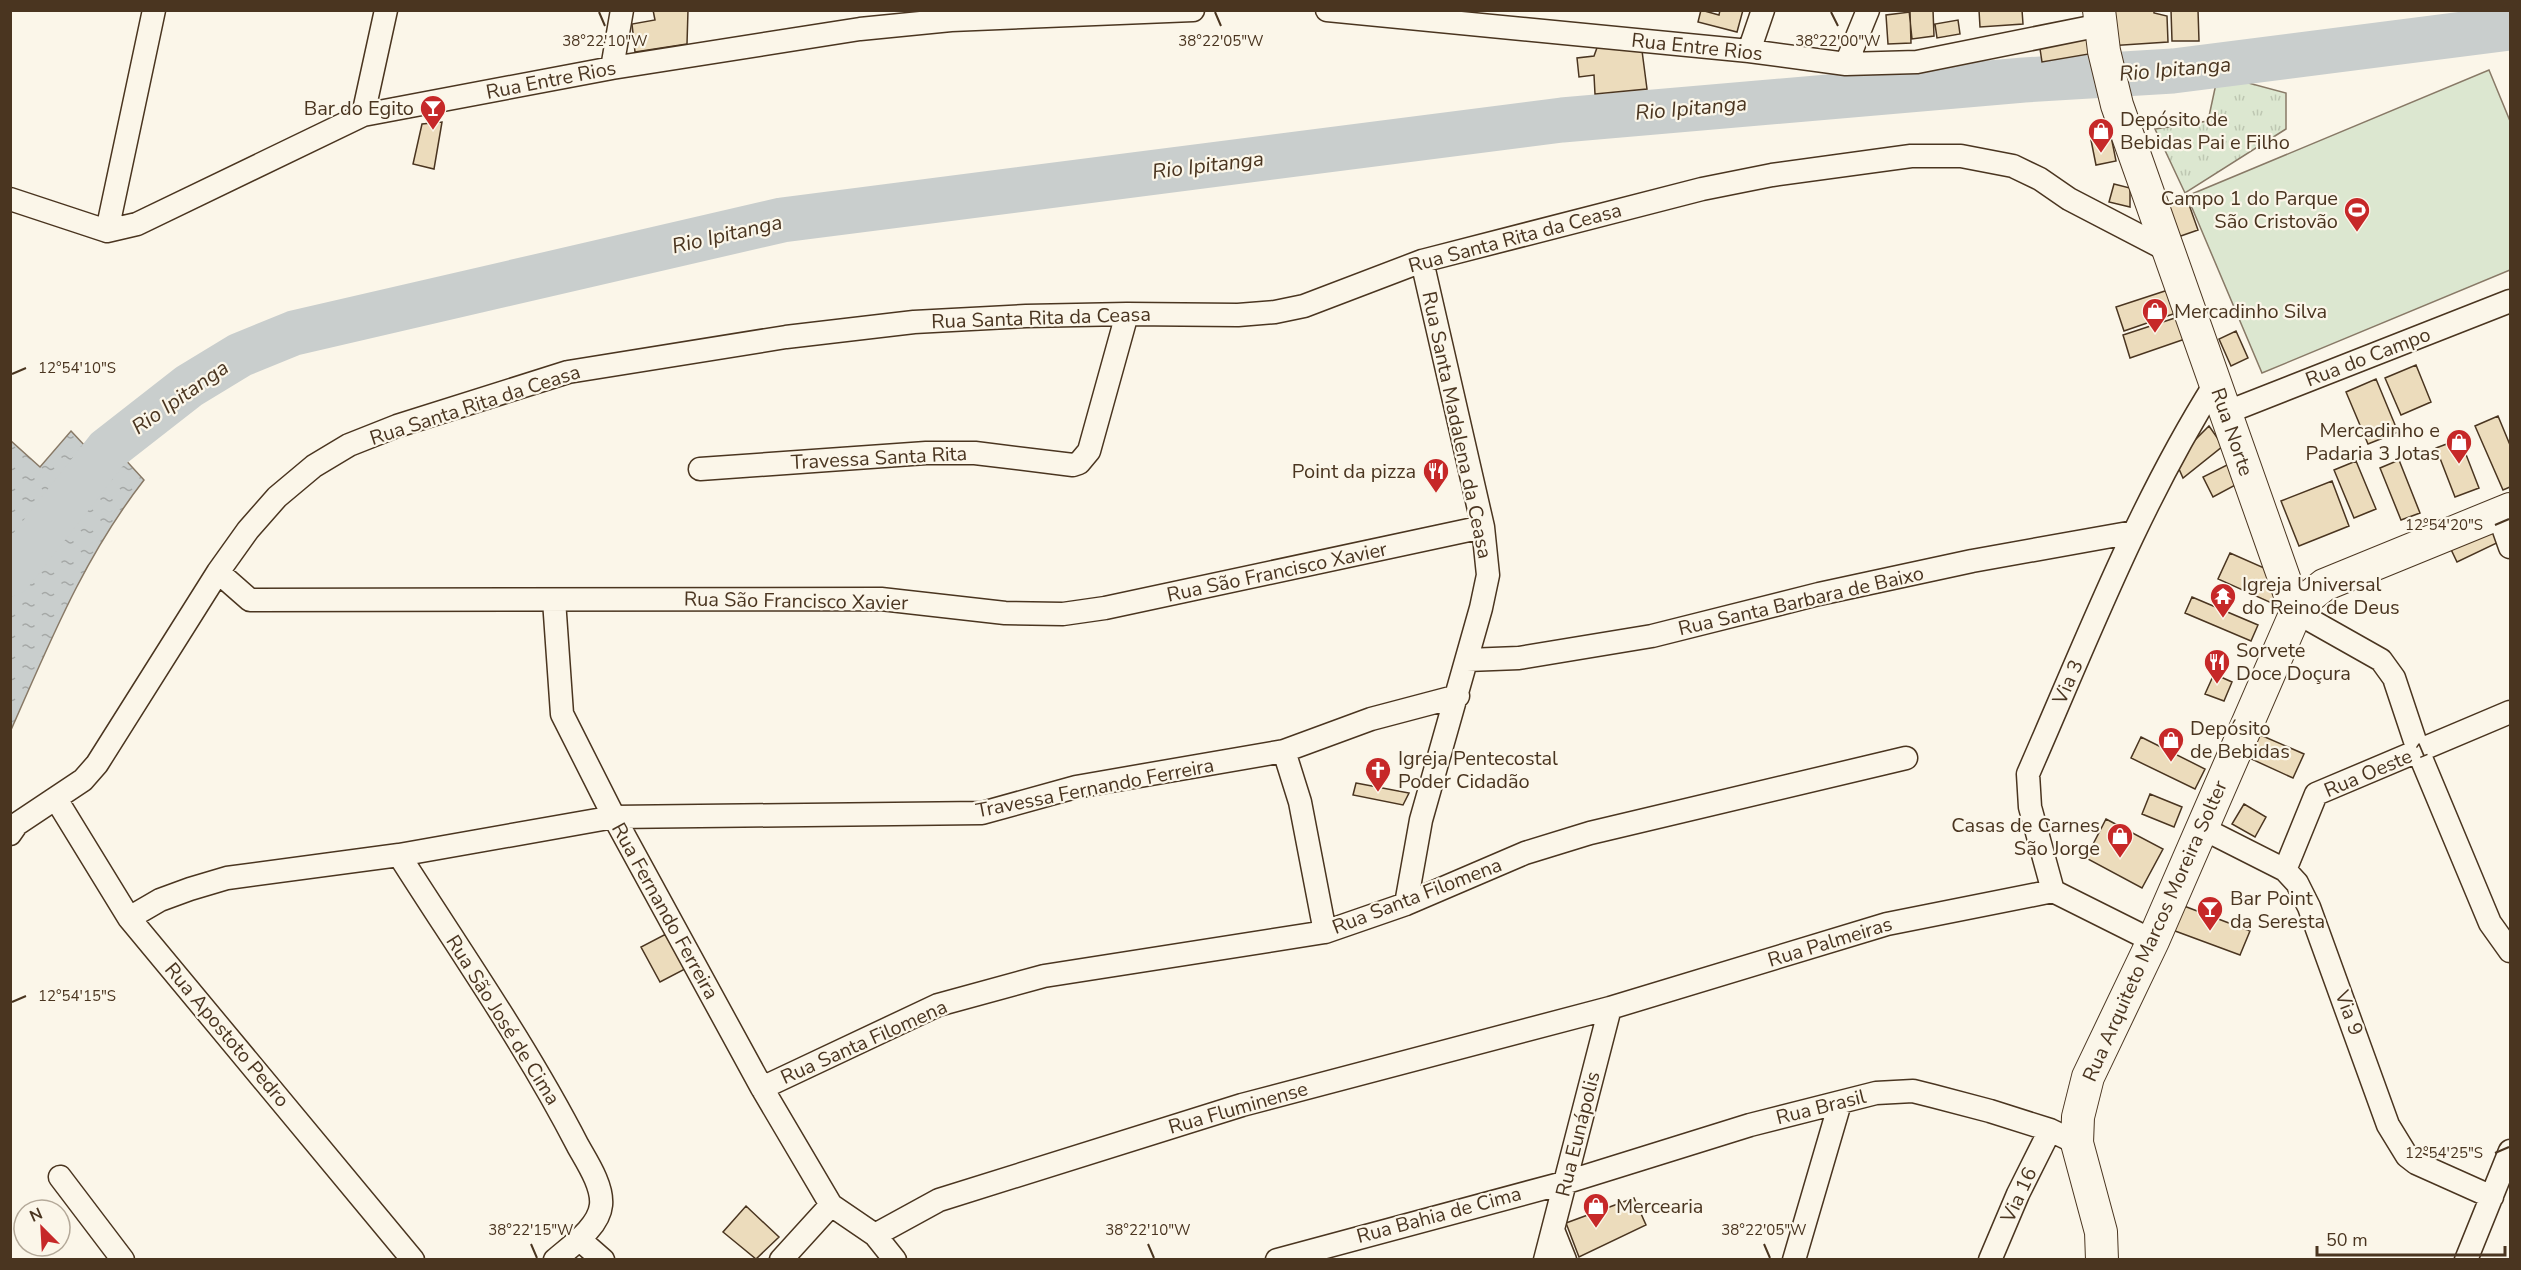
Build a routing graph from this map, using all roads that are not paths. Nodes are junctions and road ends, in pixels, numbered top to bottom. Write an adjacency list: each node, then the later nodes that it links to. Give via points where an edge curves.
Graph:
1 (154, 10): 16 (street)
2 (386, 10): 14 (street)
3 (622, 10): 13 (street)
4 (1193, 10): 8 (street, Rua Entre Rios)
5 (1327, 10): 11 (street, Rua Entre Rios)
6 (1763, 10): 11 (street)
7 (1868, 10): 12 (street)
8 (1074, 13): 9 (street, Rua Entre Rios)
9 (861, 20): 13 (street, Rua Entre Rios)
10 (2102, 29): 12 (street, Rua Entre Rios, via 1917,62); 17 (street, Rua Norte, via 2117,105)
11 (1749, 51): 12 (street, Rua Entre Rios)
12 (1846, 64)
13 (612, 68): 14 (street, Rua Entre Rios)
14 (363, 116): 16 (street, Rua Entre Rios, via 137,224)
15 (10, 198): 16 (street)
16 (107, 231)
17 (2171, 252): 18 (street, Rua Santa Rita da Ceasa, via 2013,166 1961,156 1911,156 1702,189); 21 (street, Rua Norte)
18 (1422, 261): 20 (street, Rua Santa Rita da Ceasa, via 1285,310 1238,315); 25 (street, Rua Santa Madalena da Ceasa)
19 (2511, 301): 22 (street, Rua do Campo)
20 (1127, 314): 23 (street, Travessa Santa Rita, via 1089,451 1079,463 975,453 926,453); 28 (street, Rua Santa Rita da Ceasa, via 914,322 568,372 349,445 314,466 277,497)
21 (2215, 384): 22 (street, Rua Norte); 26 (street, Via 3, via 2182,435)
22 (2225, 412): 30 (street, Rua Norte)
23 (700, 469)
24 (2504, 511): 27 (street); 30 (street, via 2324,585)
25 (1483, 526): 29 (street, Rua São Francisco Xavier, via 1063,614 1005,613 881,598); 31 (street, Rua Santa Madalena da Ceasa, via 1488,575)
26 (2134, 532): 31 (street, Rua Santa Barbara de Baixo, via 1961,563 1652,636 1519,658); 43 (street, Via 3, via 2028,774 2030,807)
27 (2511, 547)
28 (218, 572): 29 (street, Rua São Francisco Xavier, via 250,600); 37 (street, Rua Santa Rita da Ceasa, via 97,764 83,780)
29 (554, 600): 38 (street, Rua Fernando Ferreira, via 562,714)
30 (2296, 612): 35 (street, via 2381,660 2394,678); 39 (street, Rua Arquiteto Marcos Moreira Solter)
31 (1467, 660): 32 (street, Rua Santa Madalena da Ceasa)
32 (1458, 696): 34 (street, Travessa Fernando Ferreira, via 1371,719); 44 (street, Rua Santa Madalena da Ceasa, via 1421,820)
33 (2511, 712): 35 (street, Rua Oeste 1)
34 (1284, 752): 38 (street, Travessa Fernando Ferreira, via 1076,787 982,813); 46 (street, via 1300,802)
35 (2419, 753): 42 (street, Rua Oeste 1, via 2316,795); 48 (street, via 2490,923)
36 (1906, 758): 44 (street, Rua Santa Filomena, via 1590,833 1525,853)
37 (56, 799): 40 (street, Rua Santa Rita da Ceasa, via 17,824); 45 (street, Rua Apostoto Pedro)
38 (614, 817): 41 (street); 50 (street, Rua Fernando Ferreira)
39 (2202, 828): 42 (street, Via 9); 47 (street, Rua Arquiteto Marcos Moreira Solter)
40 (10, 834)
41 (399, 855): 45 (street, via 227,878 170,896); 60 (street, Rua São José de Cima, via 549,1092 590,1168 602,1201 597,1218)
42 (2285, 870): 56 (street, Via 9, via 2309,907 2388,1125 2398,1143 2416,1163)
43 (2053, 891): 47 (street); 49 (street, Rua Palmeiras, via 1887,924)
44 (1406, 904): 46 (street, Rua Santa Filomena)
45 (129, 918): 63 (street, Rua Apostoto Pedro)
46 (1325, 932): 50 (street, Rua Santa Filomena, via 1044,976 939,1005)
47 (2153, 941): 52 (street, Rua Arquiteto Marcos Moreira Solter, via 2088,1077 2078,1117)
48 (2511, 951)
49 (1610, 1008): 55 (street, Rua Eunápolis); 59 (street, Rua Fluminense, via 1242,1105 939,1200)
50 (762, 1088): 57 (street, Rua Fernando Ferreira)
51 (1839, 1103): 52 (street, Rua Brasil, via 1876,1093 1913,1091 1990,1111); 55 (street, Rua Brasil, via 1700,1139); 71 (street)
52 (2063, 1137): 61 (street, Rua Arquiteto Marcos Moreira Solter, via 2101,1232); 72 (street, Via 16, via 2018,1194)
53 (2511, 1151): 56 (street)
54 (60, 1177): 62 (street)
55 (1567, 1182): 58 (street, Rua Eunápolis); 68 (street, Rua Bahia de Cima)
56 (2492, 1197): 73 (street)
57 (831, 1205): 59 (street); 66 (street)
58 (1553, 1230): 69 (street, Rua Eunápolis); 70 (street)
59 (875, 1234): 67 (street)
60 (579, 1239): 64 (street); 65 (street)
61 (2105, 1258)
62 (123, 1260)
63 (413, 1260)
64 (555, 1260)
65 (603, 1260)
66 (781, 1260)
67 (895, 1260)
68 (1277, 1260)
69 (1545, 1260)
70 (1565, 1260)
71 (1794, 1260)
72 (1990, 1260)
73 (2466, 1260)

